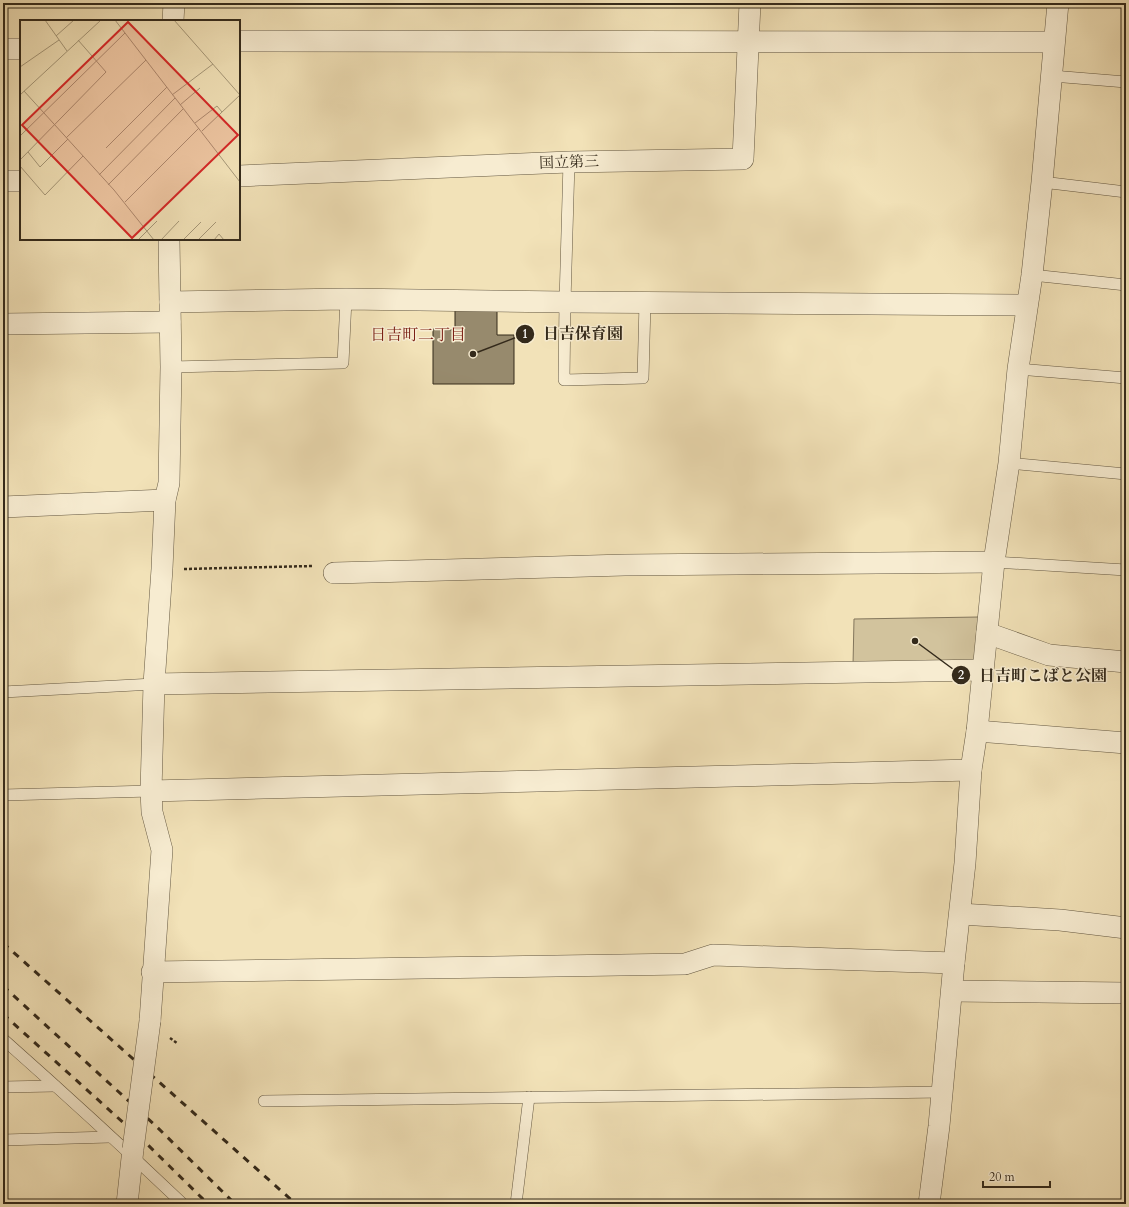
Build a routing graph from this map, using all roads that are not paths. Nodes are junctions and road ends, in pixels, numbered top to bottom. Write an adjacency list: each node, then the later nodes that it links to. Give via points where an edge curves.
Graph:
1 (174, 3): 4 (street)
2 (750, 3): 6 (street, 国立第三)
3 (1058, 3): 7 (street)
4 (172, 20)
5 (240, 41): 6 (street)
6 (748, 41): 7 (street); 12 (street, 国立第三, via 743,159)
7 (1054, 42): 10 (street)
8 (3, 49): 9 (street)
9 (20, 49)
10 (1052, 76): 11 (lane); 16 (street)
11 (1126, 82)
12 (568, 162): 13 (street, 国立第三); 22 (lane)
13 (240, 176)
14 (3, 181): 15 (street)
15 (20, 181)
16 (1042, 182): 17 (lane); 19 (street)
17 (1126, 192)
18 (169, 240): 25 (street)
19 (1032, 275): 20 (lane); 24 (street)
20 (1126, 285)
21 (346, 300): 22 (street); 25 (street); 27 (lane, via 343,364)
22 (565, 302): 23 (street); 23 (lane, via 564,380 643,378)
23 (645, 303): 24 (street)
24 (1027, 305): 28 (street)
25 (170, 312): 26 (street); 27 (street)
26 (3, 324)
27 (171, 367): 32 (street, via 169,483)
28 (1018, 369): 29 (lane); 30 (street)
29 (1126, 378)
30 (1009, 463): 31 (lane); 34 (street)
31 (1126, 474)
32 (165, 500): 33 (street); 40 (street)
33 (3, 507)
34 (994, 562): 35 (lane); 36 (street, via 625,565); 37 (street)
35 (1126, 570)
36 (334, 573)
37 (987, 633): 38 (street, via 1049,655); 39 (street)
38 (1126, 662)
39 (983, 670): 40 (street); 42 (street)
40 (154, 684): 41 (lane); 45 (street)
41 (3, 692)
42 (977, 730): 43 (street); 44 (street)
43 (1126, 743)
44 (971, 770): 45 (street); 47 (street)
45 (151, 791): 46 (lane); 50 (street, via 152,812 162,850)
46 (3, 795)
47 (960, 914): 48 (street, via 1060,920); 49 (street)
48 (1126, 928)
49 (954, 963): 50 (street, via 713,955 685,964); 51 (street)
50 (152, 972): 61 (street, bridge, via 150,1021)
51 (952, 991): 52 (street); 56 (street)
52 (1126, 993)
53 (3, 1039): 54 (lane)
54 (55, 1086): 55 (lane); 59 (lane)
55 (3, 1087)
56 (942, 1092): 57 (lane); 65 (street)
57 (530, 1097): 58 (lane); 64 (lane)
58 (264, 1101)
59 (110, 1137): 60 (lane); 61 (lane)
60 (3, 1140)
61 (133, 1153): 62 (street); 63 (lane)
62 (127, 1204)
63 (183, 1204)
64 (516, 1204)
65 (929, 1204)

